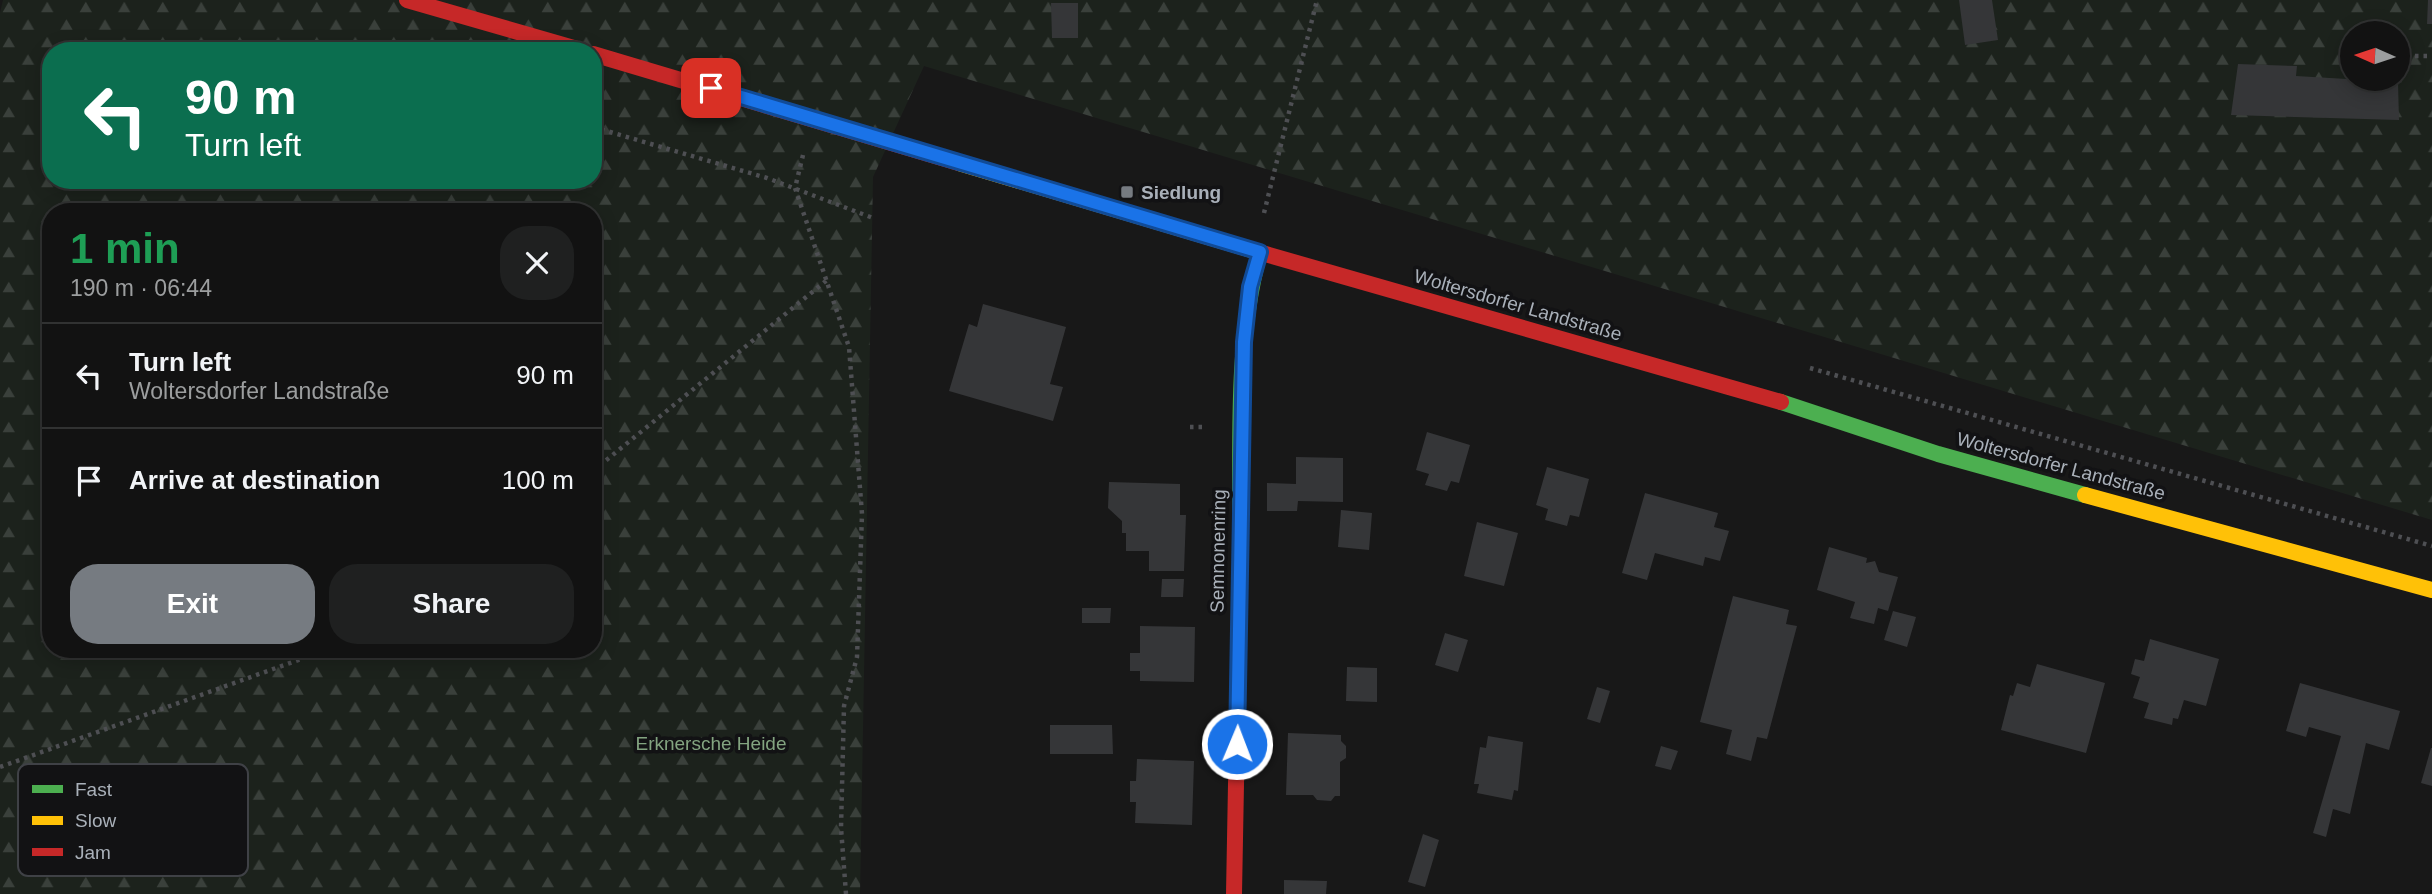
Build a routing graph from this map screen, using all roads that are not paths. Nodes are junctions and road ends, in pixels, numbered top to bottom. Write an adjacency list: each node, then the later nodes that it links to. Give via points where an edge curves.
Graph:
1 (407, 0): 2 (main road)
2 (553, 42)
3 (602, 57): 4 (main road, Woltersdorfer Landstraße)
4 (1260, 252): 5 (main road, Woltersdorfer Landstraße, via 1768,398 1938,454); 6 (main road, Semnonenring, via 1250,287 1244,342)
5 (2432, 590)
6 (1234, 894)

